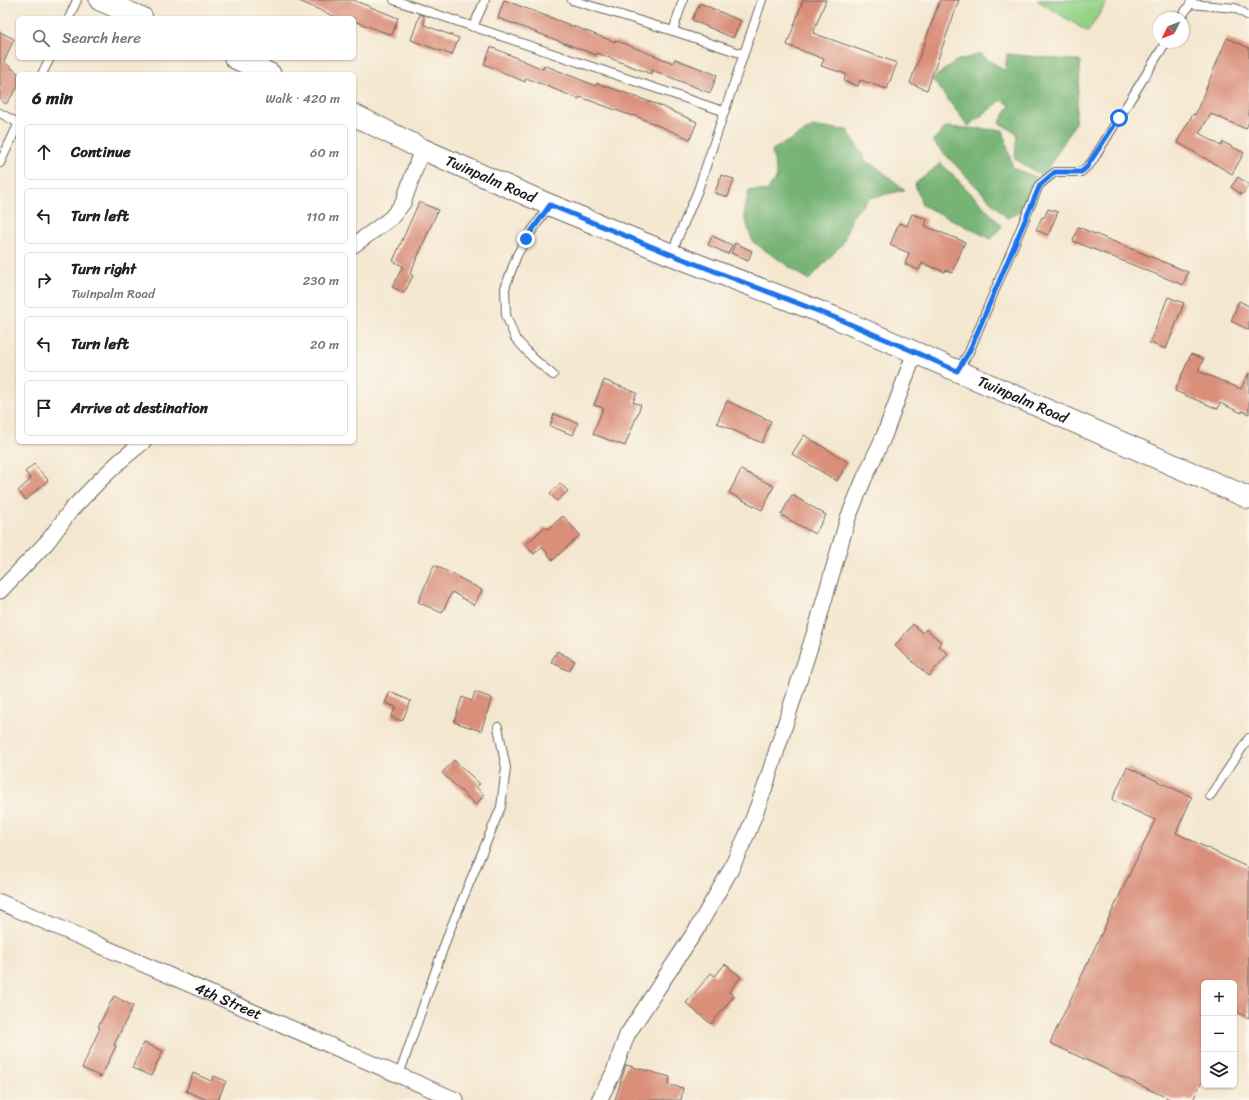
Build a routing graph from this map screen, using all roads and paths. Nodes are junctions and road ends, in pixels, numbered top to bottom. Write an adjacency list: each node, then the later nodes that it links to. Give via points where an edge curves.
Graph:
1 (77, 0): 10 (lane)
2 (100, 0): 11 (main road)
3 (394, 0): 13 (lane)
4 (486, 0): 13 (lane)
5 (572, 0): 14 (lane)
6 (683, 0): 14 (lane)
7 (762, 0): 16 (lane)
8 (1192, 2): 9 (lane); 12 (lane, via 1235,8)
9 (1186, 12)
10 (70, 16)
11 (137, 16)
12 (1249, 16)
13 (473, 27): 21 (lane)
14 (673, 31): 16 (lane)
15 (1162, 48): 32 (lane, via 1091,163 1081,172 1055,172 1040,185 969,352)
16 (744, 54): 21 (lane)
17 (49, 60): 19 (lane)
18 (239, 60): 20 (main road)
19 (43, 72)
20 (266, 72)
21 (723, 111): 30 (lane, via 698,190)
22 (0, 113): 24 (lane)
23 (356, 116): 26 (main road, Twinpalm Road)
24 (16, 123)
25 (16, 128): 27 (lane)
26 (422, 149): 28 (main road, Twinpalm Road); 29 (street, via 403,203 391,218)
27 (0, 163)
28 (550, 205): 30 (main road, Twinpalm Road); 33 (lane, via 517,255 505,288 506,315 515,338)
29 (356, 244)
30 (670, 254): 31 (main road, Twinpalm Road, via 836,318)
31 (915, 352): 32 (main road, Twinpalm Road); 43 (street, via 884,436 848,518 817,625 748,832 730,871 698,927 627,1035 613,1074)
32 (957, 371): 35 (main road, Twinpalm Road)
33 (553, 375)
34 (141, 444): 36 (street, via 100,480 48,541)
35 (1249, 498)
36 (0, 591)
37 (498, 727): 41 (lane, via 506,768 501,807 449,932)
38 (1249, 738): 39 (lane)
39 (1210, 796)
40 (0, 902): 41 (street, 4th Street)
41 (399, 1075): 42 (street, 4th Street)
42 (456, 1100)
43 (599, 1100)

